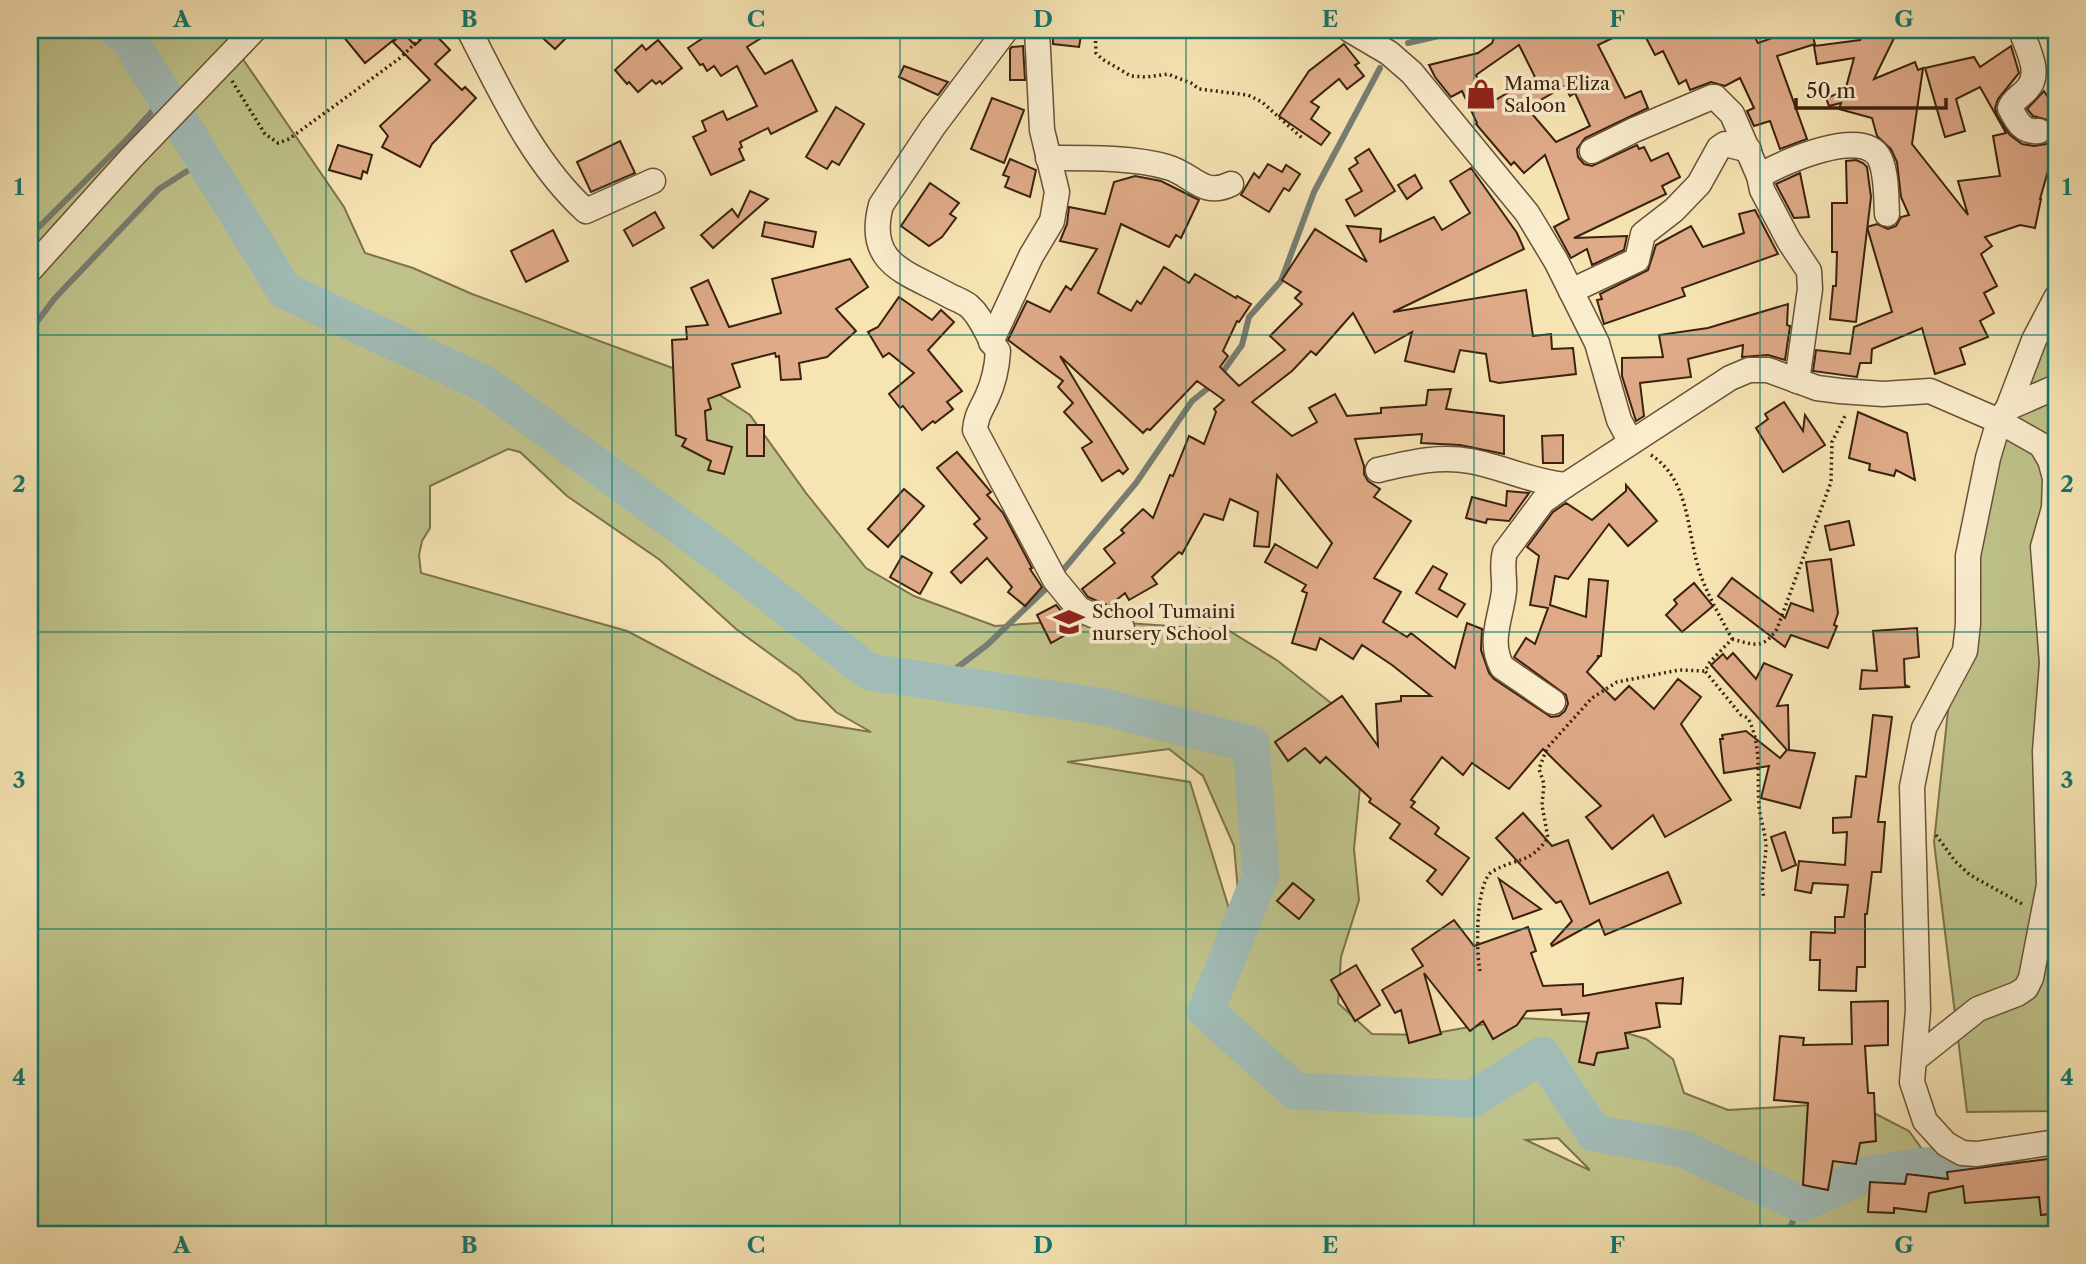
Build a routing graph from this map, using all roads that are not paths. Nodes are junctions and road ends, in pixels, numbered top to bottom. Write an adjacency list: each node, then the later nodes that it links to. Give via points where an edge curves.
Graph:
1 (254, 30): 16 (street)
2 (469, 30): 13 (street, via 538,155 586,211)
3 (1006, 30): 19 (street, via 933,127 881,205 877,220 880,248 889,262 969,306)
4 (1037, 30): 11 (street, via 1042,130)
5 (1350, 30): 7 (street)
6 (2021, 30): 8 (street, via 2034,80 2010,108 2024,128)
7 (1390, 41): 17 (street, via 1527,213)
8 (2039, 131)
9 (1749, 150): 10 (street, via 1732,114 1712,97); 12 (street); 17 (street, via 1725,144 1699,184 1643,234 1637,260)
10 (1592, 151)
11 (1048, 158): 14 (street, via 1168,167 1206,189); 19 (street, via 1058,192 1052,221)
12 (1759, 176): 15 (street, via 1831,147 1860,147 1879,157); 20 (street, via 1762,190 1809,271)
13 (653, 181)
14 (1231, 184)
15 (1887, 214)
16 (30, 270)
17 (1571, 291): 23 (street, via 1597,343 1619,420)
18 (2056, 298): 22 (street)
19 (990, 342): 26 (street, via 998,351 997,369 976,416 975,430 1055,580 1080,609)
20 (1797, 381): 22 (street, via 1840,391 1930,391); 23 (street, via 1768,370 1749,370)
21 (2056, 387): 22 (street)
22 (2004, 414): 28 (street, via 1988,458 1968,556 1965,651 1924,728 1912,787 1918,1010); 28 (street, via 2041,445 2055,478 2054,508 2043,547 2052,663 2045,751 2049,844 2045,915 2026,988 1978,1009)
23 (1630, 441): 25 (street)
24 (1378, 470): 25 (street, via 1420,460 1469,460 1528,479)
25 (1566, 485): 27 (street, via 1543,501 1505,552 1504,589 1494,640 1502,667)
26 (1122, 628)
27 (1553, 702)
28 (1915, 1059): 29 (street, via 1912,1082 1925,1121 1946,1144 1962,1153 1977,1154)
29 (2056, 1142)

